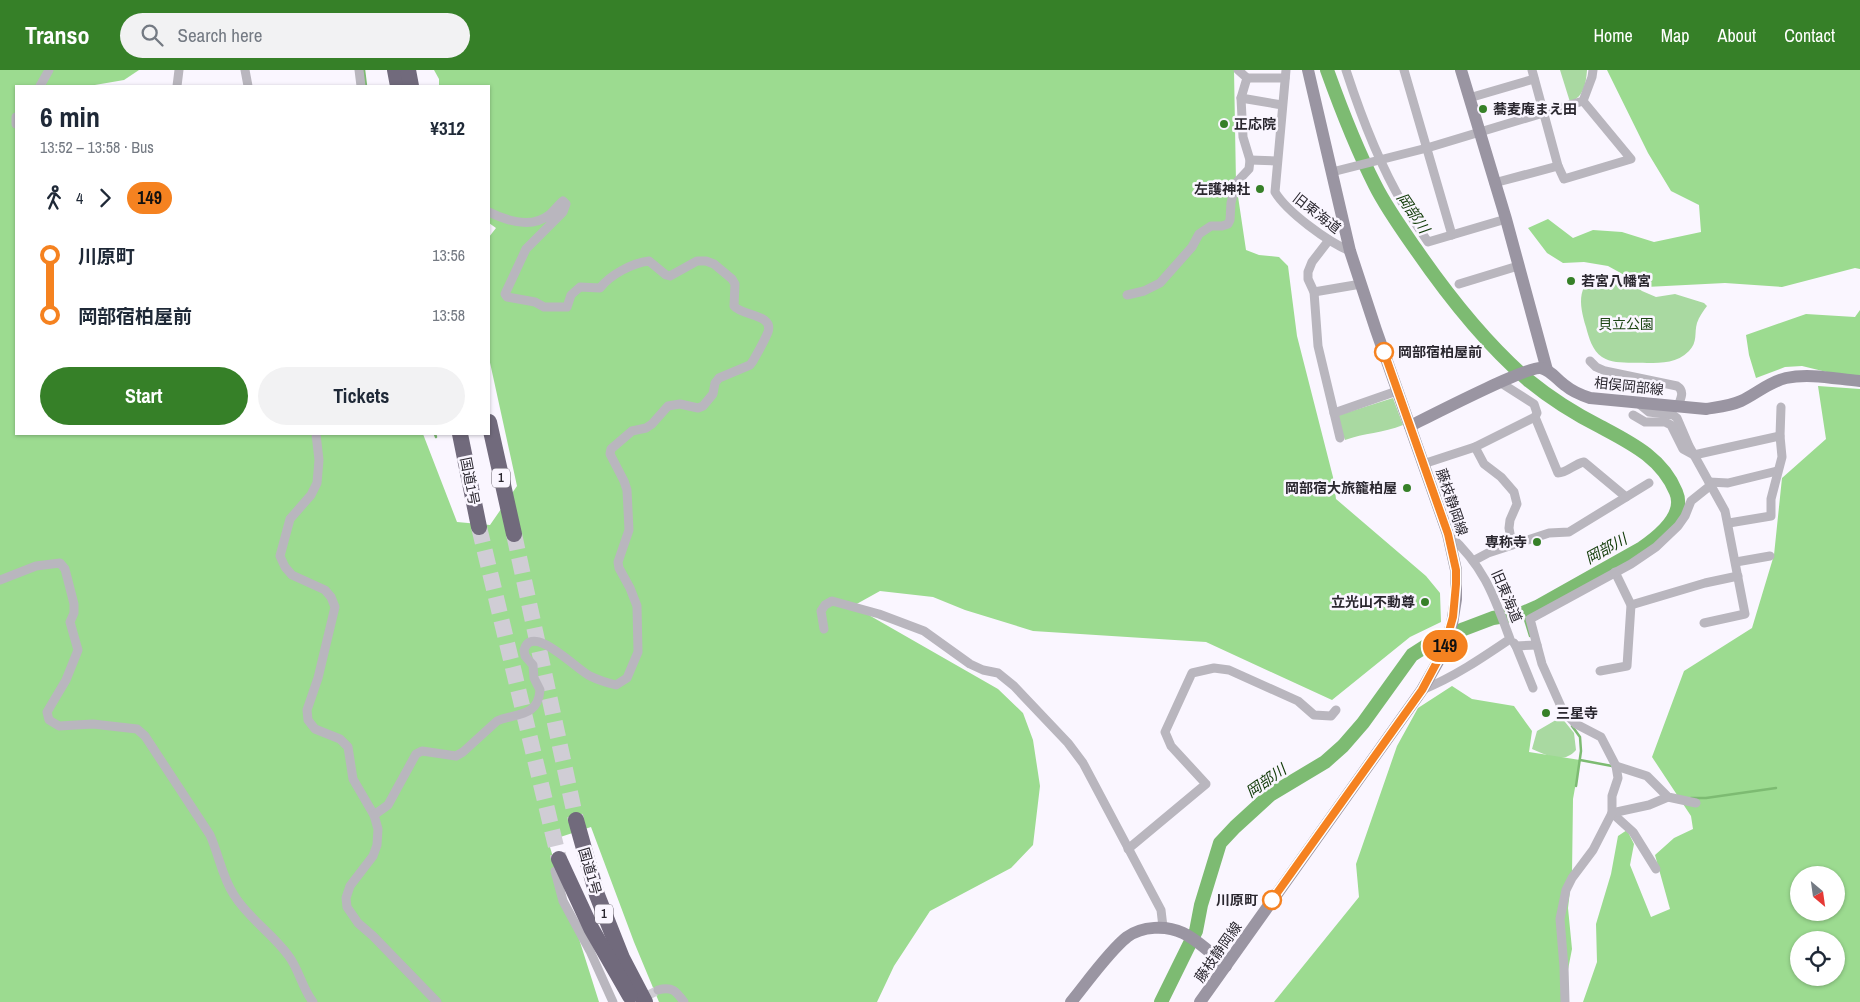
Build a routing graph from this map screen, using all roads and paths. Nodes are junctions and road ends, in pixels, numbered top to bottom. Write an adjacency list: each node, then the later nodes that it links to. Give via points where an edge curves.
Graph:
1 (49, 70): 16 (street)
2 (179, 70): 17 (street)
3 (246, 70): 18 (street)
4 (359, 70): 19 (street)
5 (395, 70): 20 (highway)
6 (408, 70): 21 (highway)
7 (1238, 70): 15 (street)
8 (1308, 70): 33 (main road, 藤枝静岡線)
9 (1346, 70): 30 (street, via 1362,117)
10 (1404, 70): 28 (street)
11 (1461, 70): 23 (main road)
12 (1592, 70): 24 (street)
13 (1286, 74): 15 (street); 25 (street, 旧東海道)
14 (1533, 74): 23 (street); 26 (street)
15 (1247, 78): 22 (street)
16 (41, 85)
17 (177, 85)
18 (248, 85)
19 (360, 85)
20 (398, 85)
21 (411, 85)
22 (1240, 98): 25 (street); 29 (street, via 1243,137)
23 (1469, 98): 27 (main road)
24 (1583, 101): 26 (street); 32 (street, via 1631,159 1564,179)
25 (1282, 106): 31 (street, 旧東海道)
26 (1545, 113): 27 (street); 32 (street)
27 (1479, 132): 28 (street); 34 (main road)
28 (1427, 148): 30 (street); 37 (street)
29 (1250, 160): 31 (street); 44 (street, via 1249,169 1236,183 1228,224 1211,226 1199,234 1192,247 1160,283)
30 (1382, 160): 33 (street); 37 (street, via 1403,205 1428,242)
31 (1277, 162): 38 (street, 旧東海道, via 1274,186 1280,202)
32 (1558, 166): 34 (street)
33 (1332, 172): 39 (main road, 藤枝静岡線)
34 (1494, 183): 36 (main road)
35 (490, 212): 92 (street, via 510,222 528,222 549,215 563,201 566,204 563,212 526,249 505,294 507,297 544,307 567,307 571,295 580,287 600,288 607,279 641,262 649,262 670,276 690,264 706,261 714,264 735,284 734,306 738,311 762,318 769,327 768,333 754,361 719,378 713,394 703,406 668,406 652,424 632,431 611,448 610,454 627,490 629,530 618,562 637,606 638,652 627,678 616,686 588,676 542,643 528,642 524,650 533,665 534,678 540,690 536,704 529,712 497,721 456,756 422,750 416,754 388,806)
36 (1506, 219): 37 (street); 40 (main road)
37 (1452, 235)
38 (1329, 240): 39 (street, 旧東海道); 43 (street, via 1309,267 1308,279)
39 (1350, 250): 41 (main road, 藤枝静岡線)
40 (1518, 266): 42 (street); 46 (main road)
41 (1361, 284): 43 (street); 49 (main road, 藤枝静岡線)
42 (1459, 284)
43 (1314, 292): 53 (street, via 1318,346)
44 (1127, 295)
45 (1590, 361): 50 (street, via 1605,371 1677,386 1682,393)
46 (1540, 369): 47 (main road); 52 (main road, 相俣岡部線, via 1579,394)
47 (1506, 380): 54 (street, via 1534,404); 56 (main road)
48 (1860, 381): 50 (main road, 相俣岡部線, via 1803,376 1784,378 1740,402 1723,407)
49 (1398, 391): 53 (street); 56 (main road, 藤枝静岡線)
50 (1678, 406): 52 (main road, 相俣岡部線)
51 (1781, 407): 59 (street)
52 (1635, 409): 62 (street, via 1677,418)
53 (1334, 413): 60 (street)
54 (1535, 417): 61 (street); 67 (street, via 1558,473 1584,462)
55 (490, 426): 70 (highway, 1)
56 (1410, 426): 63 (main road, 藤枝静岡線)
57 (316, 435): 92 (street, via 317,483 290,519 280,556 292,575 325,590 335,607 308,720 315,729 340,739 348,748 353,778)
58 (460, 435): 69 (highway, 国道1号)
59 (1780, 436): 62 (street); 64 (street, via 1782,457)
60 (1340, 438)
61 (1475, 447): 63 (street); 72 (street, via 1484,464 1501,476 1514,492 1517,504 1509,528)
62 (1694, 455): 66 (street)
63 (1423, 464): 71 (main road, 藤枝静岡線)
64 (1777, 471): 66 (street); 68 (street, via 1770,499 1771,516)
65 (1649, 483): 67 (street)
66 (1710, 484): 68 (street); 76 (street, via 1691,501 1685,516 1667,538)
67 (1626, 497): 72 (street, via 1568,532 1549,533)
68 (1729, 523): 75 (street)
69 (479, 528)
70 (514, 534)
71 (1448, 534): 74 (street, 旧東海道); 86 (main road, 藤枝静岡線, via 1456,570 1452,624 1444,649)
72 (1512, 545): 74 (street)
73 (1770, 556): 75 (street)
74 (1473, 561): 82 (street, 旧東海道, via 1487,580)
75 (1736, 562): 77 (street)
76 (1615, 572): 79 (street); 83 (street, via 1530,619)
77 (1738, 576): 79 (street); 80 (street, via 1745,614)
78 (0, 580): 100 (street, via 36,566 60,563 65,568 74,604 70,622 78,650 66,680 47,712 49,720 59,726 93,724 137,729 145,736 210,835 234,896 287,954)
79 (1631, 605): 84 (street, via 1627,666)
80 (1704, 622)
81 (824, 628): 94 (street, via 821,611 832,601 924,631 970,664 998,673 1068,743 1083,763)
82 (1513, 643): 83 (street); 85 (street); 86 (street, 旧東海道)
83 (1532, 646): 88 (street, via 1563,711 1576,724 1602,737)
84 (1600, 671)
85 (1533, 688)
86 (1422, 690): 98 (main road, 藤枝静岡線)
87 (1336, 710): 94 (street, via 1330,716 1314,715 1298,701 1229,670 1214,668 1192,673 1165,732 1171,746 1206,784)
88 (1616, 766): 89 (street, via 1647,776); 91 (street, via 1618,781 1612,796)
89 (1668, 797): 90 (street); 91 (street)
90 (1696, 803)
91 (1612, 813): 96 (street, via 1633,832); 108 (street, via 1593,850 1566,890 1560,919)
92 (374, 815): 101 (street, via 377,845 373,856 350,886 347,907 358,923)
93 (576, 820): 104 (highway, 国道1号 / 1, via 596,894 622,958)
94 (1128, 849): 97 (street, via 1161,910)
95 (557, 865): 102 (street, via 563,901); 103 (highway, 国道1号 / 1)
96 (1656, 869)
97 (1163, 927): 98 (main road, via 1184,933); 106 (main road, via 1127,937)
98 (1226, 966): 107 (main road, 藤枝静岡線)
99 (658, 990): 105 (street, via 666,987 675,990)
100 (313, 1002)
101 (437, 1002)
102 (613, 1002)
103 (633, 1002)
104 (645, 1002)
105 (684, 1002)
106 (1071, 1002)
107 (1200, 1002)
108 (1565, 1002)

